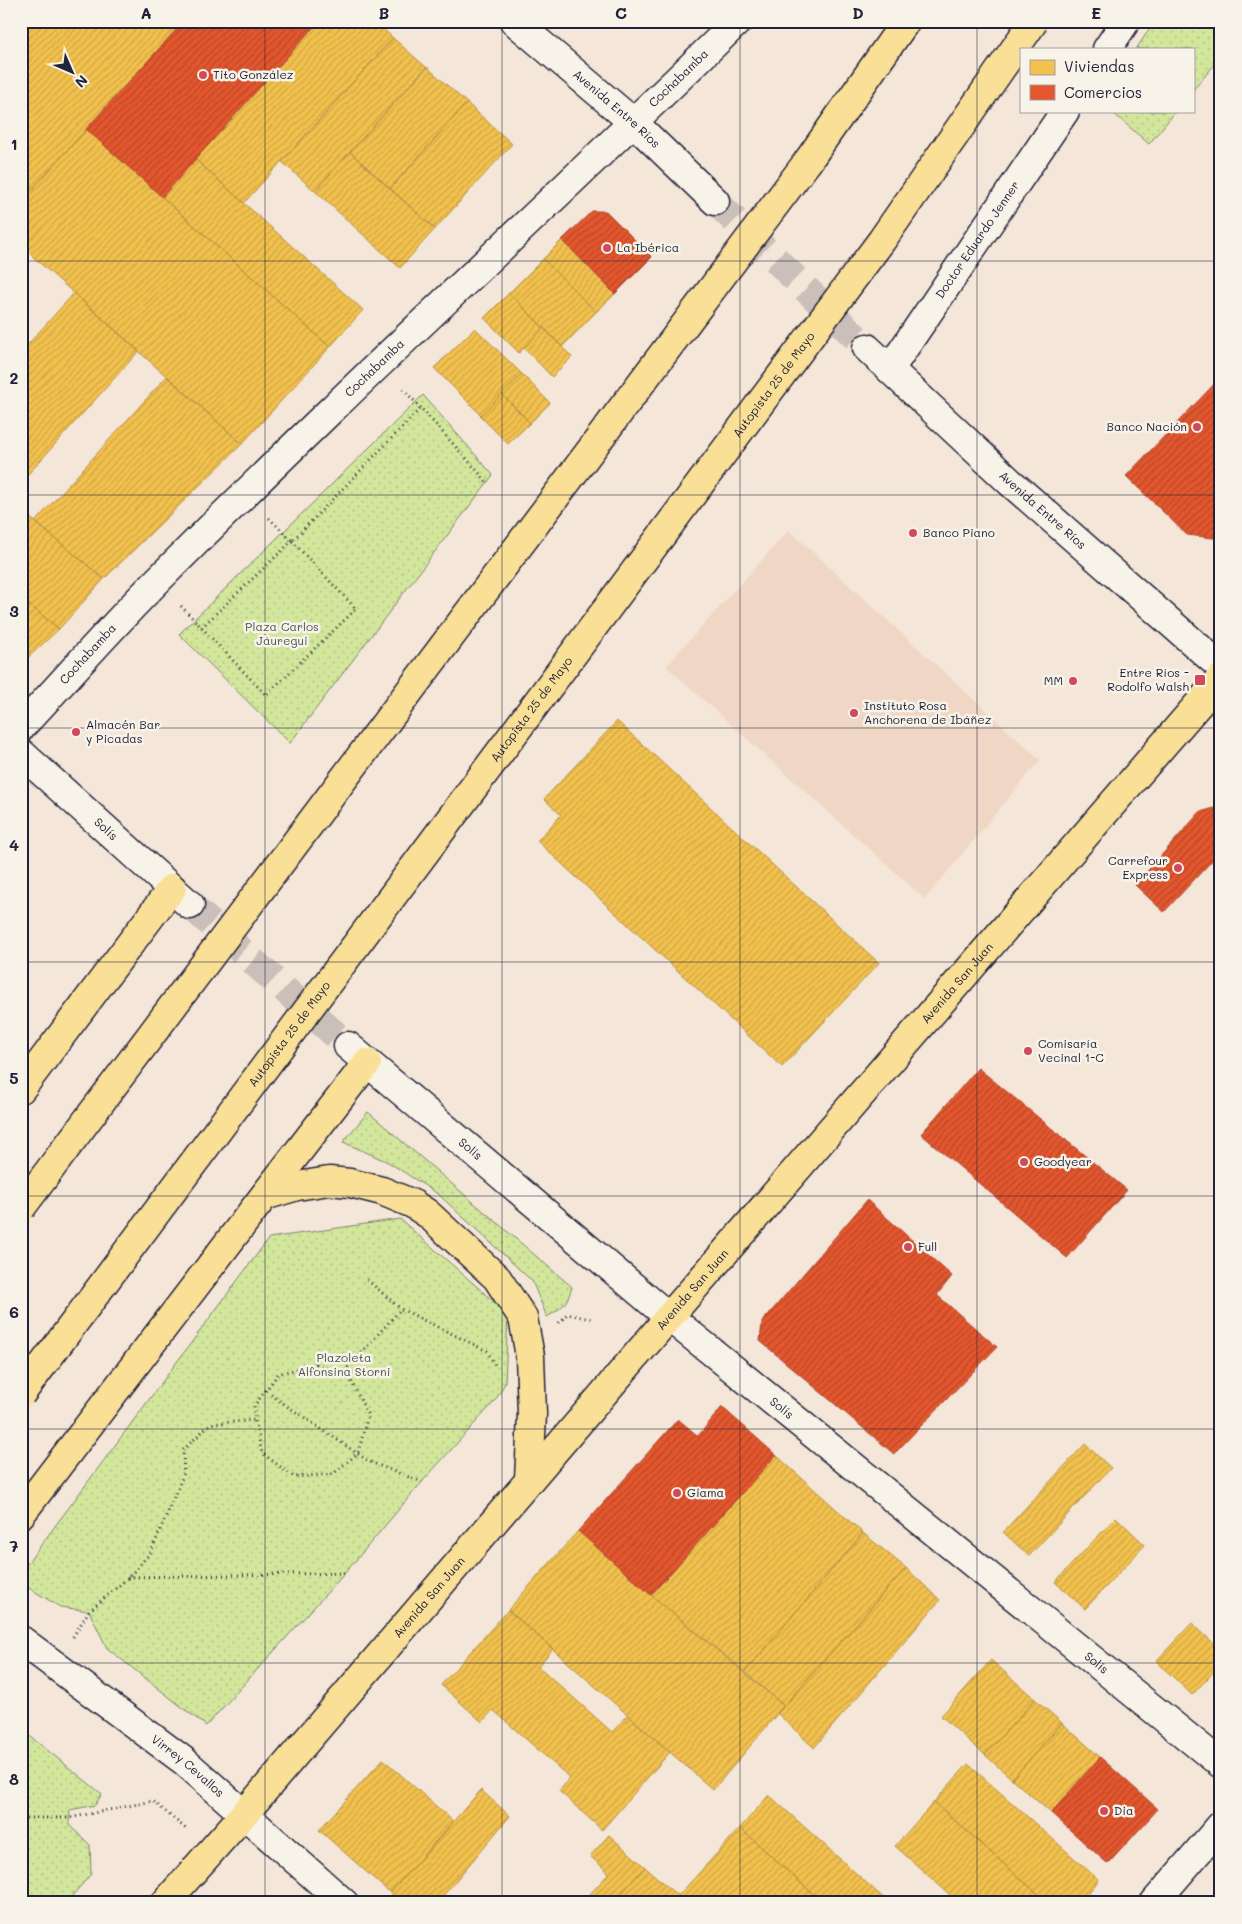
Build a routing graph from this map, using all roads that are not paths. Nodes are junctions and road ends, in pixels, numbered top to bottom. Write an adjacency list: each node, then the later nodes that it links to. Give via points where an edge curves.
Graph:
1 (514, 21): 8 (street, Avenida Entre Ríos)
2 (738, 21): 8 (street, Cochabamba)
3 (906, 21): 20 (main road, bridge, via 808,161)
4 (1034, 21): 22 (main road, Autopista 25 de Mayo, bridge, via 870,256)
5 (1126, 21): 6 (street)
6 (1108, 48)
7 (1064, 112): 11 (street, Doctor Eduardo Jenner)
8 (634, 123): 9 (street, Avenida Entre Ríos); 14 (street, Cochabamba, via 157,580)
9 (715, 201)
10 (868, 348): 11 (street, Avenida Entre Ríos)
11 (890, 369): 12 (street, Avenida Entre Ríos, via 1010,482)
12 (1221, 667)
13 (1221, 678): 21 (main road, Avenida San Juan)
14 (21, 727)
15 (21, 754): 16 (street, Solís)
16 (181, 897): 18 (main road)
17 (358, 1055): 19 (main road); 21 (street, Solís)
18 (21, 1088)
19 (264, 1196): 23 (main road, via 329,1181 382,1191 428,1214 497,1278 524,1318 530,1356 532,1414); 24 (main road)
20 (21, 1208)
21 (669, 1317): 23 (main road, Avenida San Juan); 26 (street, Solís)
22 (21, 1394)
23 (529, 1480): 27 (main road, Avenida San Juan)
24 (21, 1514)
25 (21, 1640): 27 (street, Virrey Cevallos, via 184,1761)
26 (1221, 1764)
27 (244, 1814): 29 (main road, Avenida San Juan); 30 (street, Virrey Cevallos)
28 (1221, 1825): 31 (street)
29 (165, 1903)
30 (344, 1903)
31 (1154, 1903)

